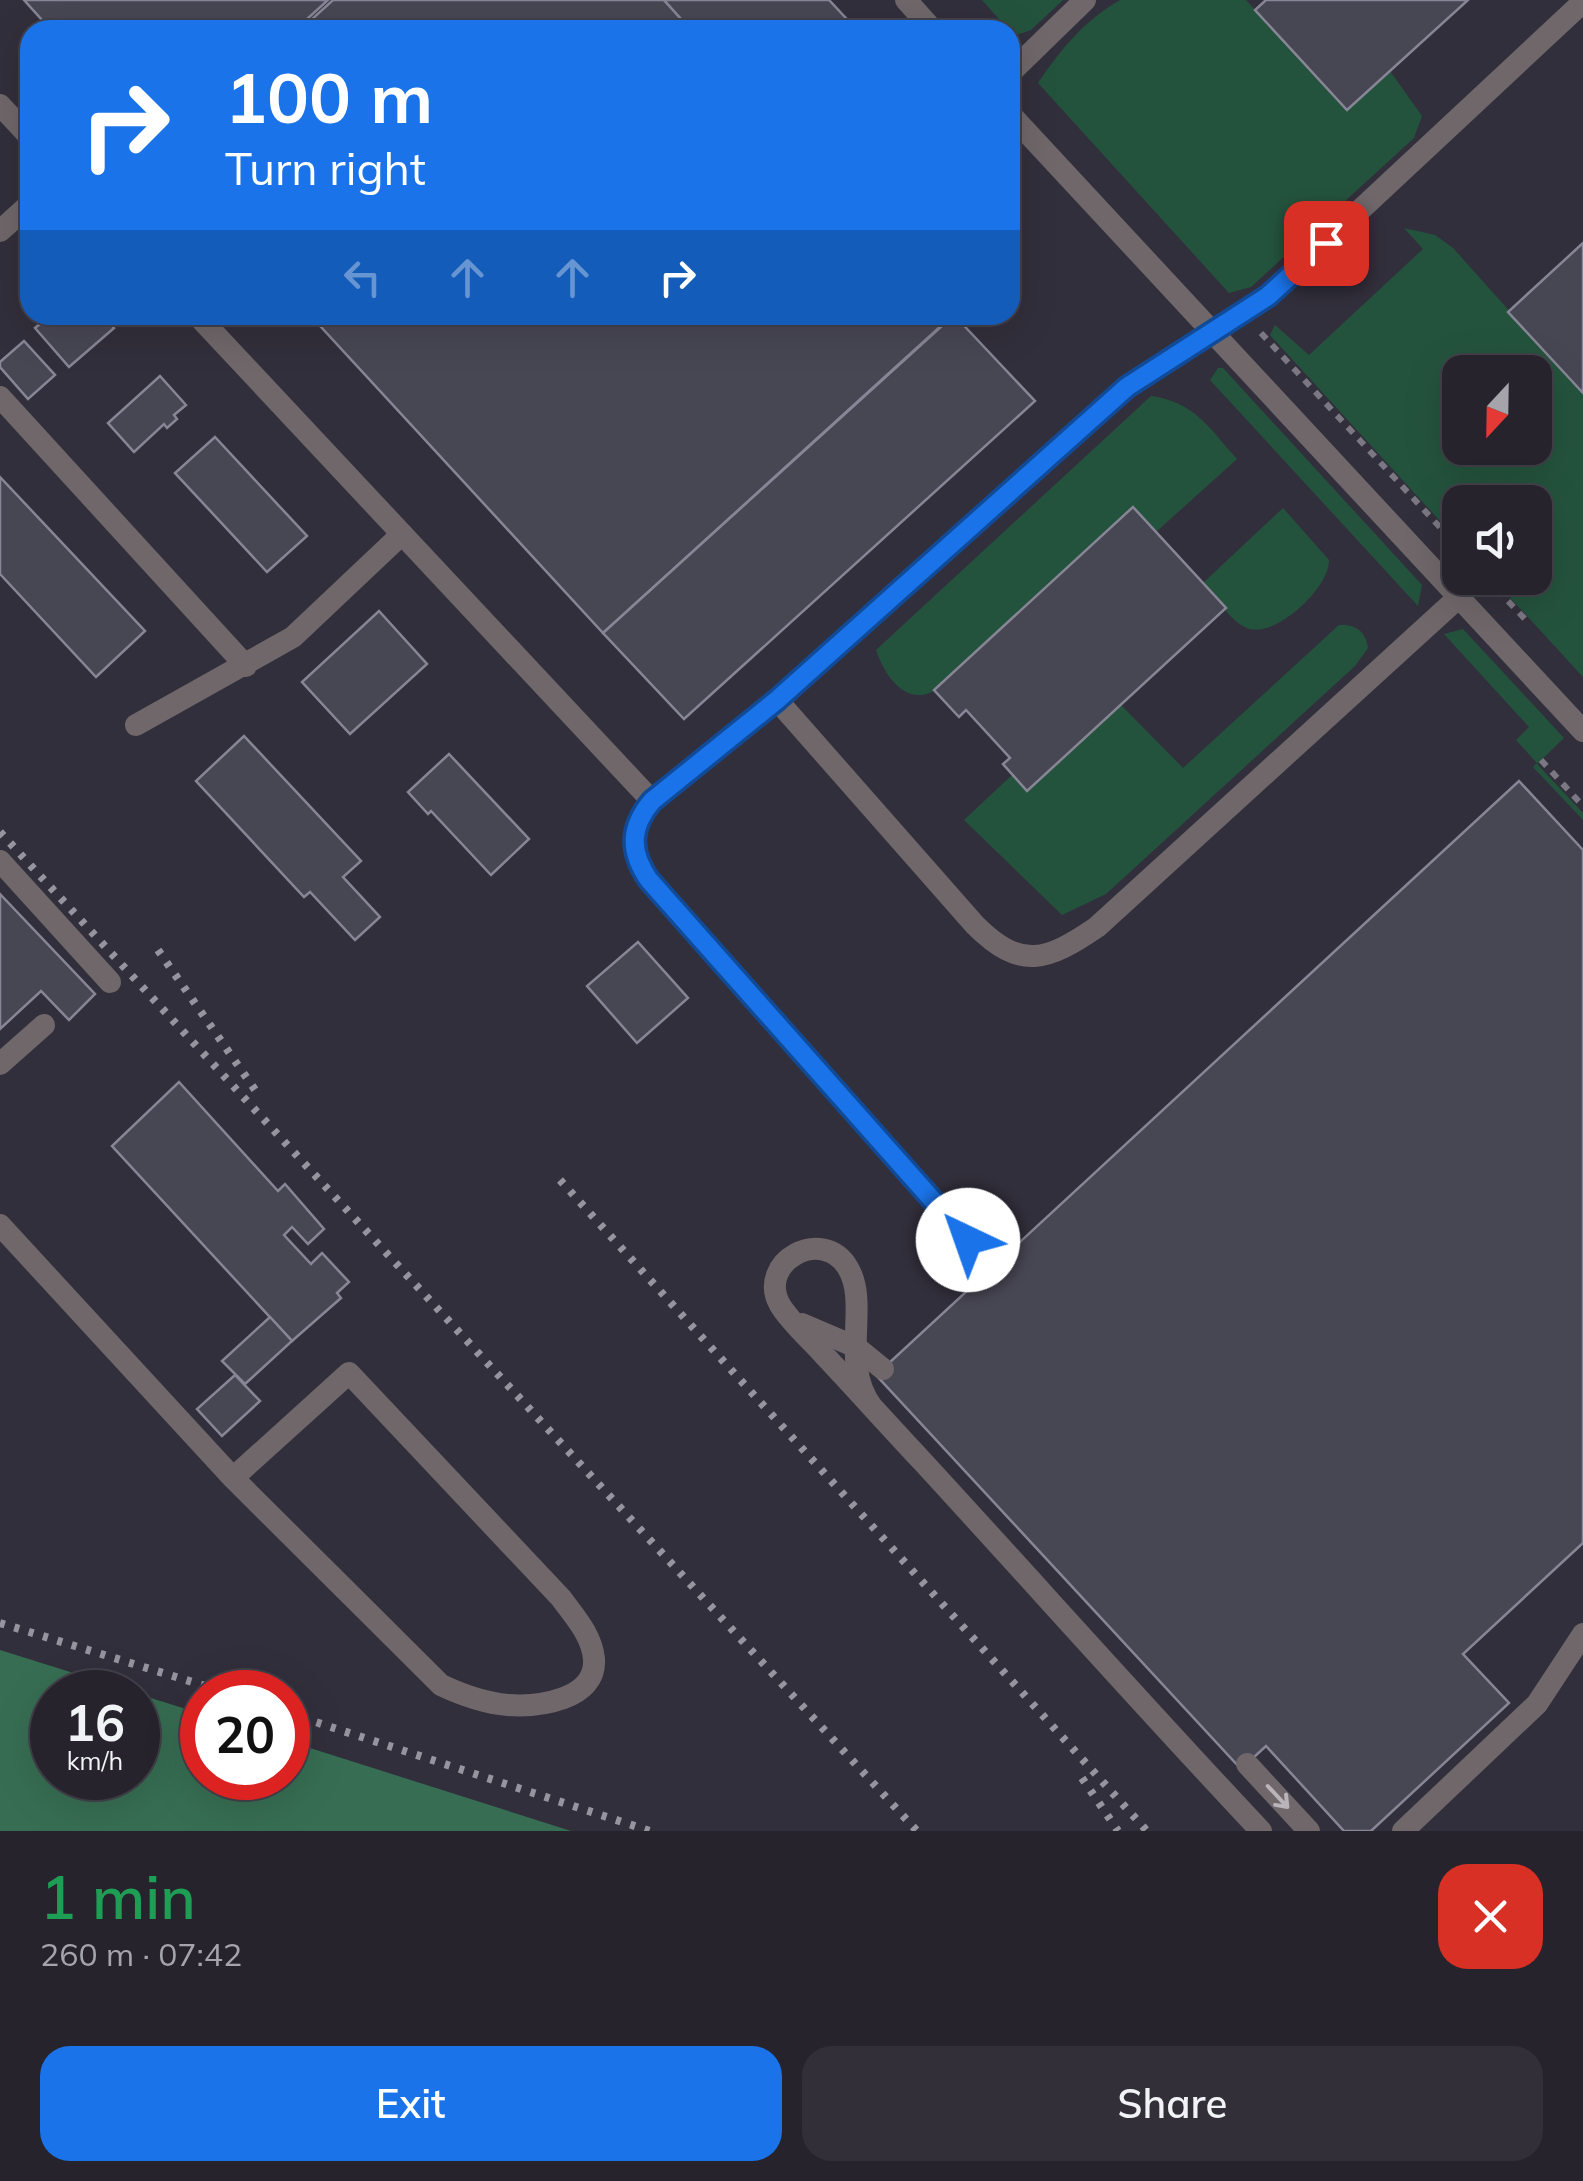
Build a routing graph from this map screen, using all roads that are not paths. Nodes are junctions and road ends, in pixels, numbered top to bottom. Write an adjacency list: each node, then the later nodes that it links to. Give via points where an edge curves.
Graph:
1 (906, 0): 4 (lane)
2 (1085, 0): 5 (lane)
3 (1583, 2): 12 (lane, via 1268,296)
4 (924, 20)
5 (1020, 62)
6 (0, 105): 8 (lane)
7 (1020, 125): 12 (lane)
8 (20, 126)
9 (20, 213): 10 (lane)
10 (0, 231)
11 (205, 325): 14 (lane)
12 (1212, 333): 15 (lane); 17 (lane, via 1127,387)
13 (0, 397): 16 (lane)
14 (402, 534): 16 (lane, via 293,638); 20 (lane)
15 (1459, 597): 17 (lane, via 1096,928 1053,954 1031,958 1010,953 975,926); 19 (lane)
16 (246, 666): 18 (lane)
17 (777, 700): 20 (lane)
18 (136, 725)
19 (1583, 731)
20 (652, 801): 26 (lane, via 634,832 638,864 649,880)
21 (1, 865): 22 (lane)
22 (110, 982)
23 (44, 1025): 24 (lane)
24 (0, 1064)
25 (0, 1225): 32 (lane)
26 (968, 1240)
27 (854, 1286): 28 (lane, via 838,1318 814,1326); 28 (lane, via 834,1253 796,1252 775,1283 776,1296); 29 (lane)
28 (796, 1320): 29 (lane); 31 (lane)
29 (856, 1347): 30 (lane); 31 (lane, via 858,1382)
30 (883, 1369)
31 (872, 1407): 35 (lane)
32 (234, 1478): 32 (lane, via 442,1686 485,1701 526,1704 566,1698 586,1683 594,1661 588,1639 560,1598 349,1373)
33 (1583, 1634): 37 (lane, via 1530,1712)
34 (1247, 1764): 36 (lane, one-way to 36)
35 (1261, 1831)
36 (1309, 1831)
37 (1403, 1831)

